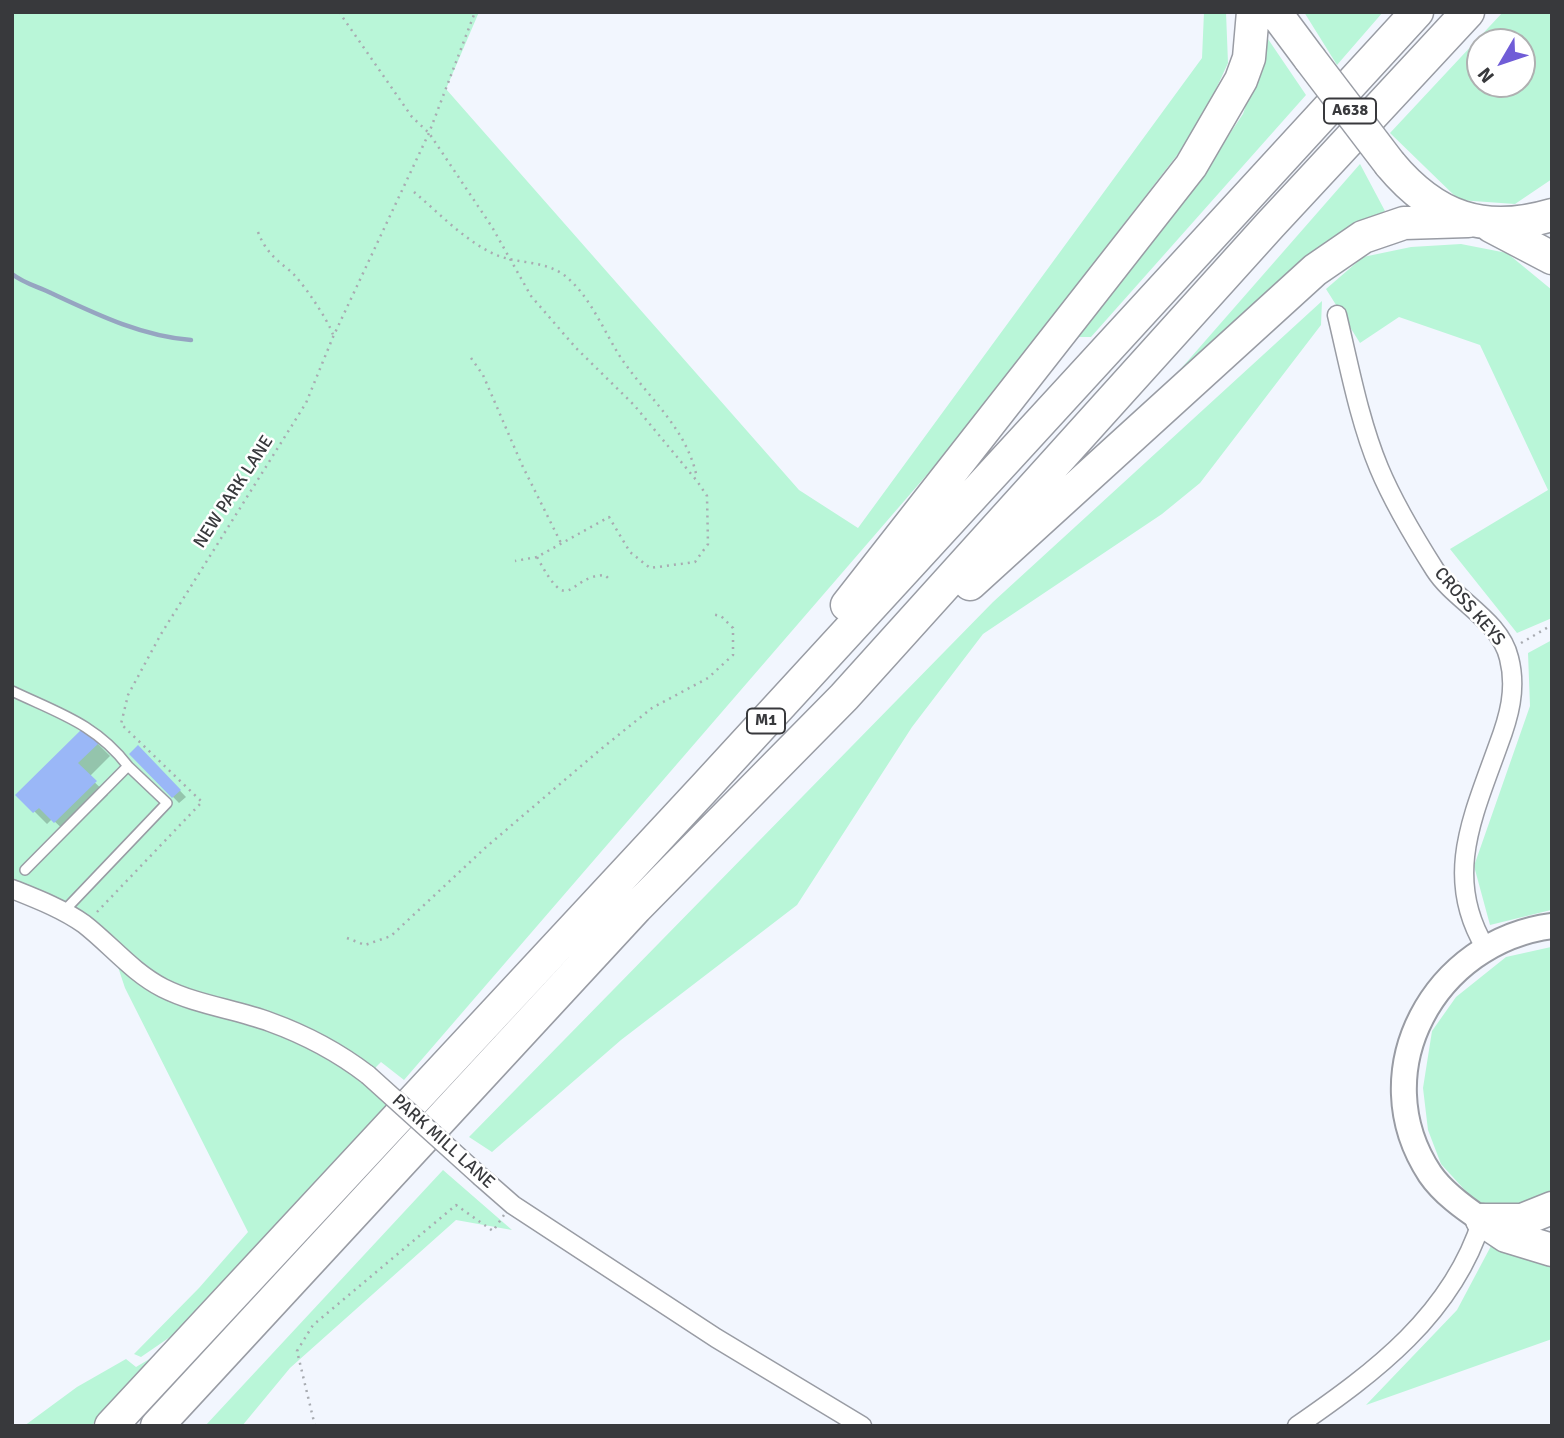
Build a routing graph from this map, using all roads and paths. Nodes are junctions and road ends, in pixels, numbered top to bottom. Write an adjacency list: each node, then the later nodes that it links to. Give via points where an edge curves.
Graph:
1 (339, 12): 7 (path, via 412,117)
2 (475, 12): 7 (path, NEW PARK LANE)
3 (1253, 12): 28 (highway, via 1249,58 1241,80 1191,166)
4 (1275, 12): 10 (highway, A638, bridge, via 1390,164 1429,202)
5 (1417, 12): 28 (highway, M1)
6 (1468, 12): 26 (highway, M1)
7 (429, 133): 13 (path); 15 (path, NEW PARK LANE)
8 (414, 192): 13 (path, via 481,247)
9 (1552, 215): 10 (highway, A638, via 1529,222)
10 (1476, 222): 12 (highway, A638); 26 (highway, via 1404,223 1363,237 1315,270)
11 (258, 232): 15 (path, via 277,263 291,270)
12 (1552, 258)
13 (511, 261): 17 (path, via 552,322 634,405); 17 (path, via 564,275 582,295 622,360 682,436)
14 (1336, 315): 24 (street, CROSS KEYS, via 1378,466 1400,513 1437,574 1490,627)
15 (333, 337): 32 (path, NEW PARK LANE, via 306,403 161,634 125,703 121,724 201,802)
16 (471, 358): 18 (path)
17 (697, 481): 18 (path, via 707,496 708,544 695,562 650,568 630,552 609,517)
18 (562, 543): 19 (path)
19 (537, 557): 20 (path); 21 (path, via 559,589 574,589 598,575)
20 (515, 561)
21 (610, 580)
22 (711, 614): 34 (path, via 733,628 733,655 722,667 652,708 601,749 391,936 365,945)
23 (1552, 625): 24 (path)
24 (1507, 652): 35 (street, CROSS KEYS, via 1512,702 1464,855 1465,898 1472,926)
25 (12, 691): 27 (lane, via 63,717 81,721)
26 (844, 697): 41 (highway, M1, via 636,908)
27 (128, 766): 29 (lane); 31 (lane, via 167,803)
28 (706, 786): 40 (highway, M1)
29 (25, 870)
30 (12, 889): 31 (street, PARK MILL LANE)
31 (64, 911): 32 (street, PARK MILL LANE)
32 (85, 925): 36 (street, PARK MILL LANE, bridge, via 161,987 268,1021 339,1053)
33 (1552, 926): 35 (main road, via 1526,930)
34 (347, 939)
35 (1485, 947): 38 (main road, via 1450,974 1426,1007 1414,1033 1405,1098 1412,1132 1430,1174)
36 (513, 1205): 42 (path, via 494,1231 456,1205 313,1325 297,1351); 43 (street, PARK MILL LANE, via 716,1338)
37 (1552, 1209): 38 (highway, via 1522,1220)
38 (1482, 1220): 39 (highway, via 1506,1236); 44 (street, via 1473,1247 1440,1302 1391,1357)
39 (1552, 1250)
40 (111, 1426)
41 (157, 1426)
42 (315, 1426)
43 (862, 1426)
44 (1297, 1426)

